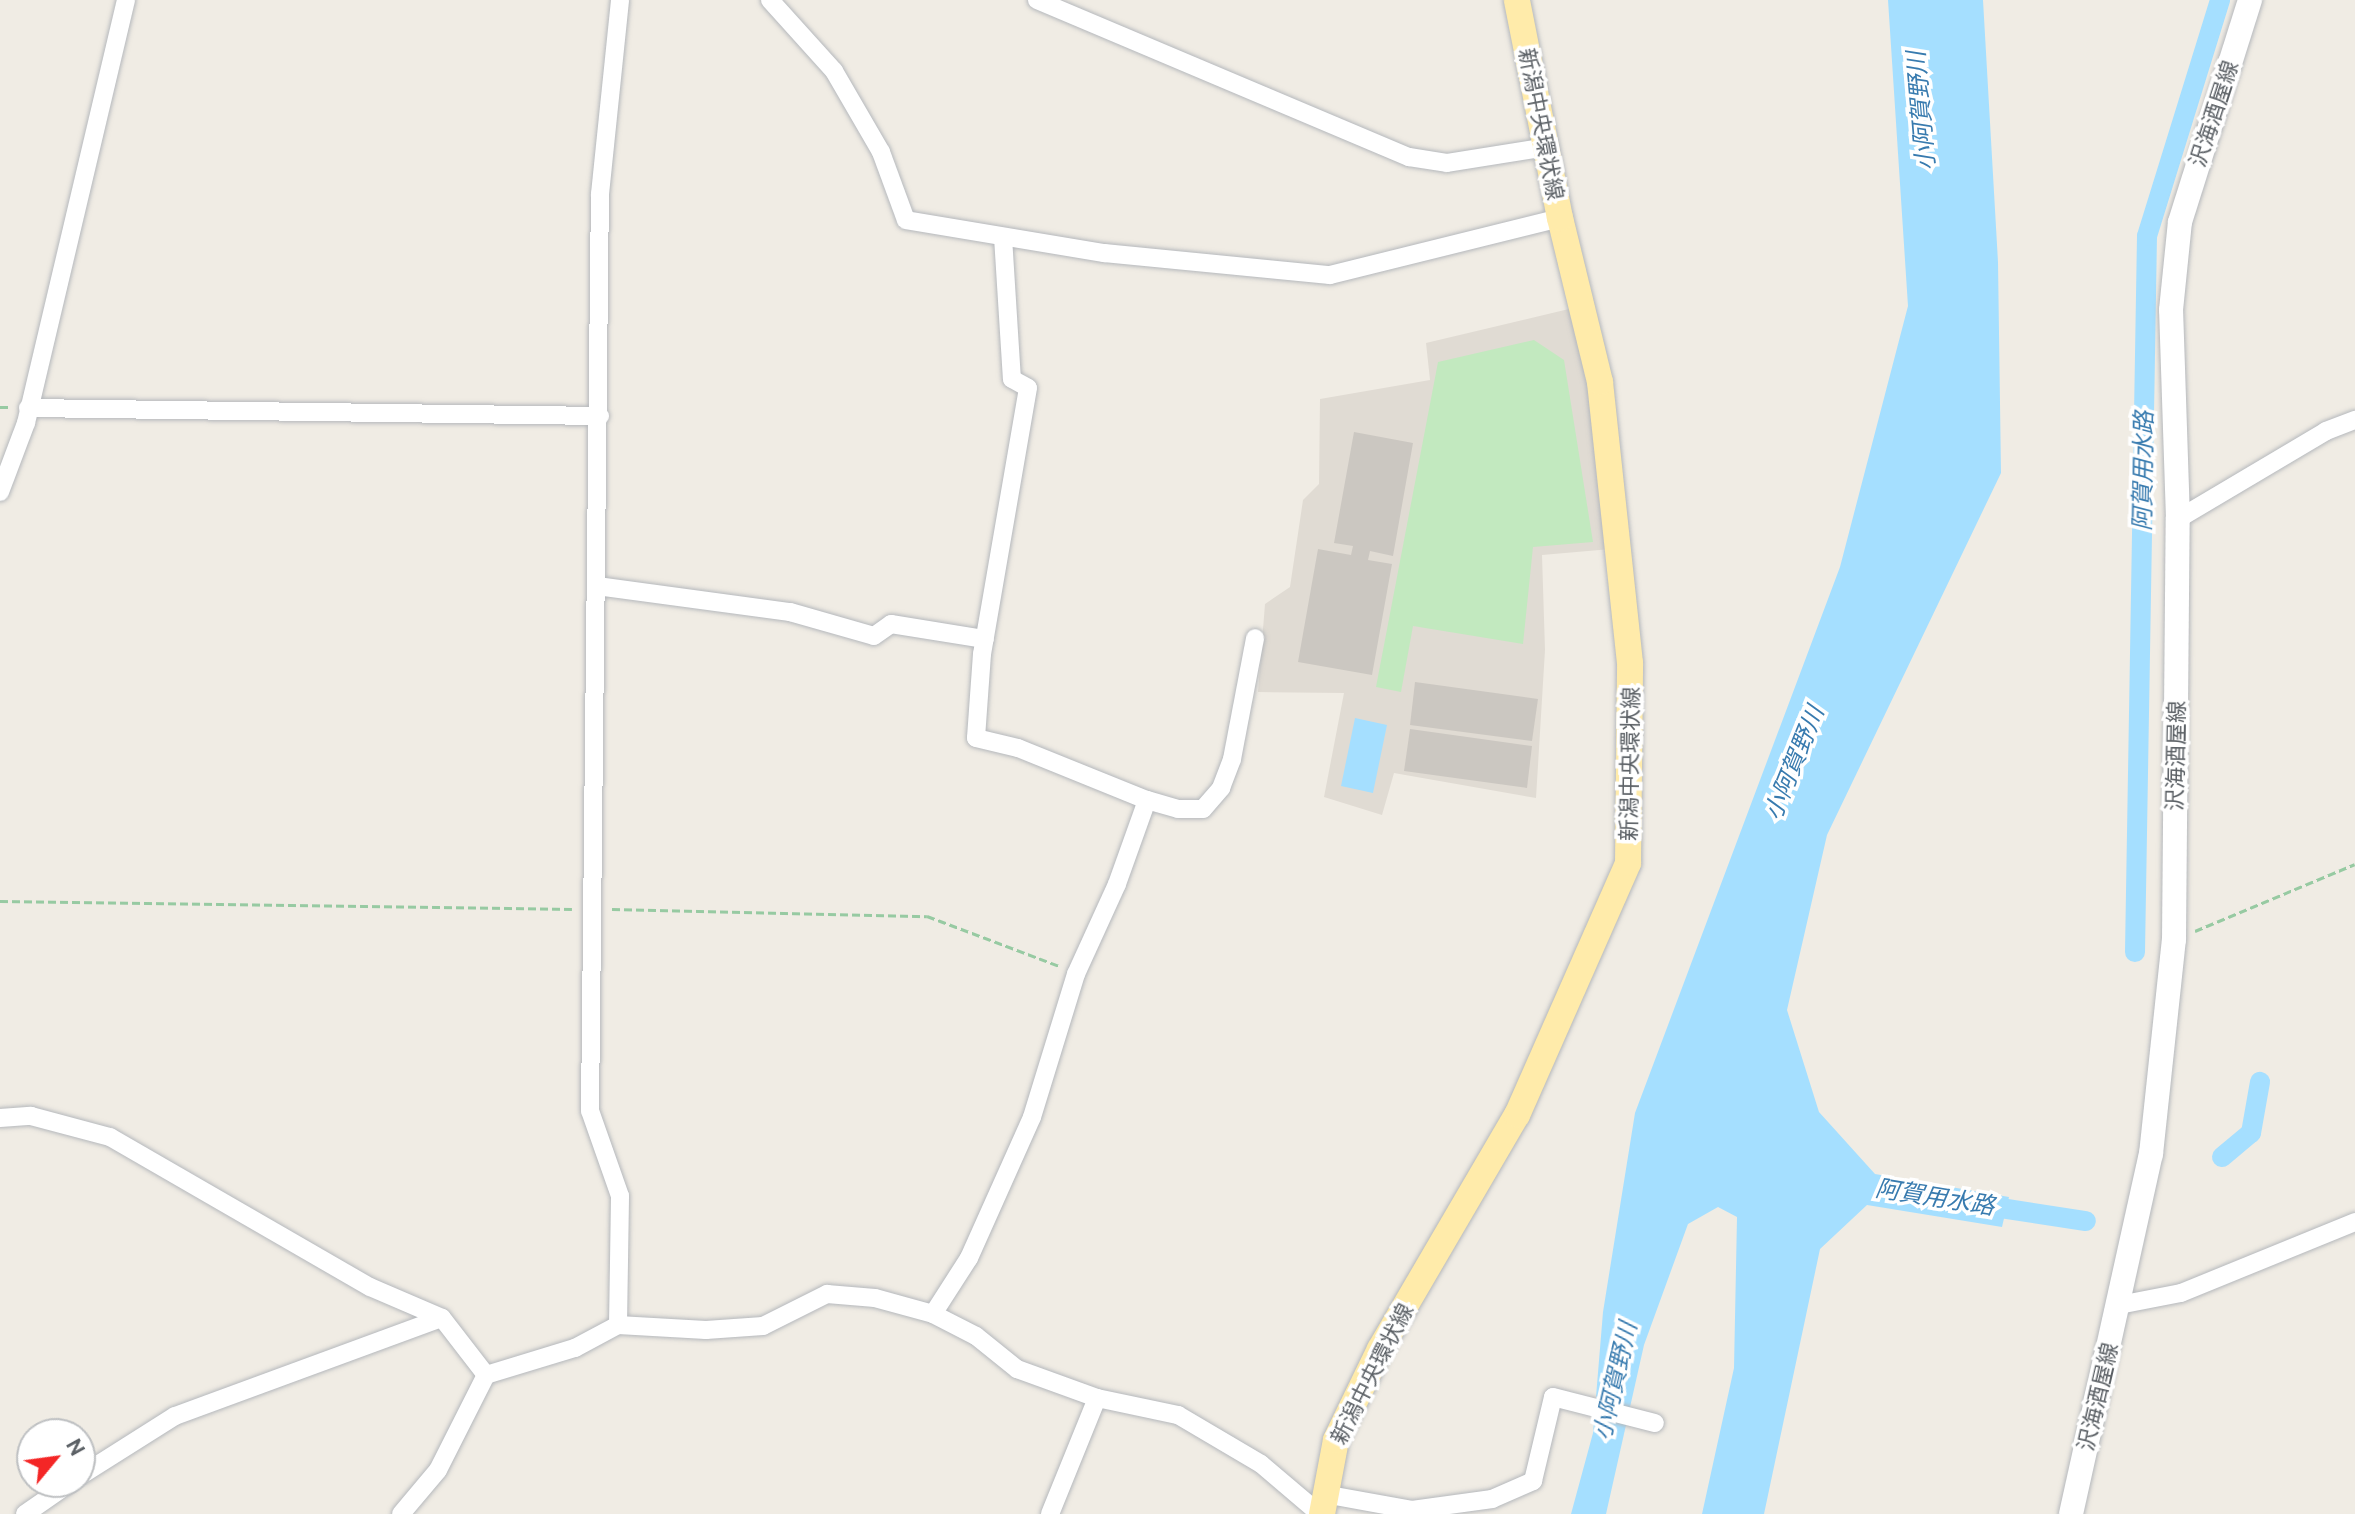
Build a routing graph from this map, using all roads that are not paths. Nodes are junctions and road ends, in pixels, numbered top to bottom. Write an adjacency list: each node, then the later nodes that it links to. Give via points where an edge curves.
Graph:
1 (126, 0): 11 (street)
2 (620, 0): 12 (street, via 600,194)
3 (770, 0): 10 (street, via 834,71 881,152 906,220)
4 (1037, 0): 7 (street)
5 (1517, 0): 8 (main road, 新潟中央環状線)
6 (2250, 0): 15 (main road, 沢海酒屋線, via 2180,222 2171,310)
7 (1066, 5): 8 (street, via 1409,157 1447,163)
8 (1547, 147): 9 (main road, 新潟中央環状線)
9 (1560, 218): 10 (street, via 1330,275); 31 (main road, 新潟中央環状線, via 1600,382 1618,536 1630,663 1628,863 1517,1115 1380,1349 1342,1427)
10 (1003, 237): 18 (street, via 1012,379 1028,388)
11 (28, 408): 12 (street); 14 (street)
12 (600, 416): 16 (street)
13 (2355, 420): 15 (street, via 2326,431)
14 (0, 492)
15 (2178, 519): 22 (main road, 沢海酒屋線, via 2174,940 2151,1154)
16 (597, 586): 18 (street, via 790,612 874,636 891,624); 25 (street, via 590,1111 620,1196)
17 (1255, 638): 19 (street, via 1245,709 1221,788 1203,809)
18 (985, 639): 19 (street, via 976,738 1018,748)
19 (1147, 800): 23 (street, via 1076,974 1032,1117 969,1258)
20 (0, 1118): 24 (street, via 31,1116 110,1137 370,1287)
21 (2355, 1222): 22 (street, via 2181,1293)
22 (2119, 1305): 35 (main road, 沢海酒屋線)
23 (933, 1314): 25 (street, via 875,1298 827,1294 763,1326 706,1330); 27 (street, via 976,1336 1017,1369)
24 (442, 1318): 26 (street); 29 (street, via 175,1416)
25 (618, 1325): 26 (street, via 575,1348)
26 (486, 1375): 33 (street, via 438,1470)
27 (1097, 1398): 31 (street, via 1178,1415); 34 (street)
28 (1655, 1423): 31 (street, via 1553,1397 1533,1481 1492,1499 1412,1510)
29 (96, 1466)
30 (48, 1498): 32 (street)
31 (1322, 1507)
32 (25, 1514)
33 (401, 1514)
34 (1050, 1514)
35 (2071, 1514)

